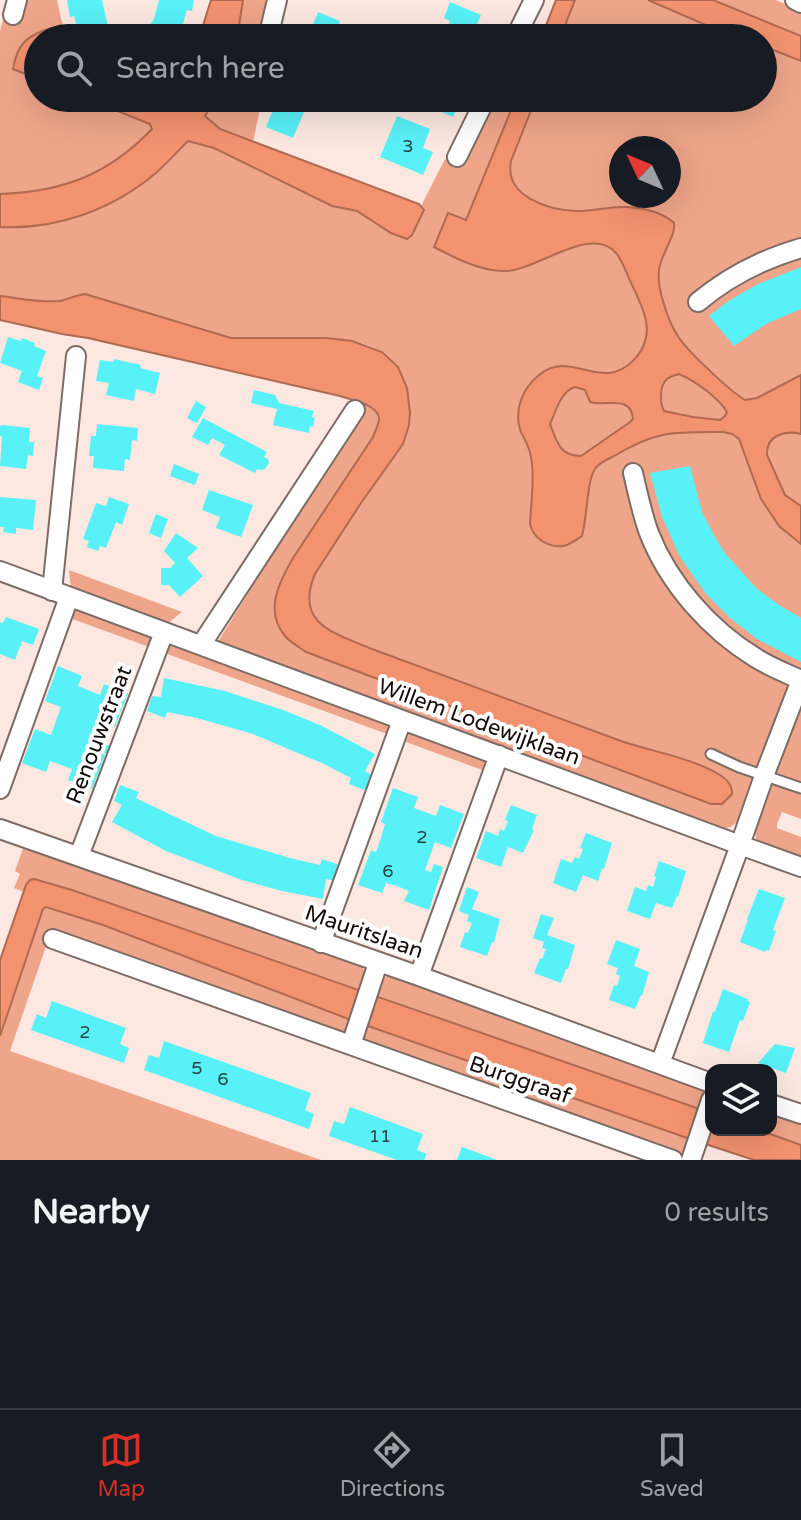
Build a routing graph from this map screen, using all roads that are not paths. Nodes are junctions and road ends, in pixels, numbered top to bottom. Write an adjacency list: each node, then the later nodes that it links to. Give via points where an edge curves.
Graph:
1 (277, 0): 5 (street)
2 (534, 0): 6 (street)
3 (795, 0): 4 (street)
4 (801, 3)
5 (271, 24)
6 (522, 24)
7 (479, 112): 8 (street)
8 (457, 157)
9 (801, 248): 10 (street, via 756,264)
10 (698, 302)
11 (76, 356): 15 (street)
12 (355, 410): 17 (street)
13 (633, 473): 18 (street, via 650,535 683,591 736,645)
14 (0, 571): 15 (street, Willem Lodewijklaan)
15 (60, 594): 16 (street, Willem Lodewijklaan); 24 (street)
16 (164, 632): 17 (street, Willem Lodewijklaan); 27 (street, Renouwstraat)
17 (201, 645): 19 (street, Willem Lodewijklaan)
18 (801, 680): 22 (street)
19 (402, 720): 21 (street, Willem Lodewijklaan); 30 (street)
20 (711, 754): 22 (lane)
21 (499, 755): 26 (street, Willem Lodewijklaan); 32 (street)
22 (764, 776): 23 (lane); 26 (street)
23 (801, 788)
24 (0, 789)
25 (0, 829): 27 (street, Mauritslaan)
26 (740, 845): 28 (street, Willem Lodewijklaan); 34 (street)
27 (79, 856): 30 (street, Mauritslaan)
28 (801, 867)
29 (53, 939): 33 (street, Burggraaf)
30 (321, 943): 31 (street, Mauritslaan)
31 (378, 963): 32 (street, Mauritslaan); 33 (street)
32 (419, 976): 34 (street, Mauritslaan)
33 (351, 1045): 40 (street, Burggraaf)
34 (660, 1064): 35 (street, Mauritslaan)
35 (705, 1081)
36 (777, 1106): 37 (street)
37 (801, 1114)
38 (705, 1118): 39 (street)
39 (693, 1153)
40 (673, 1160)

